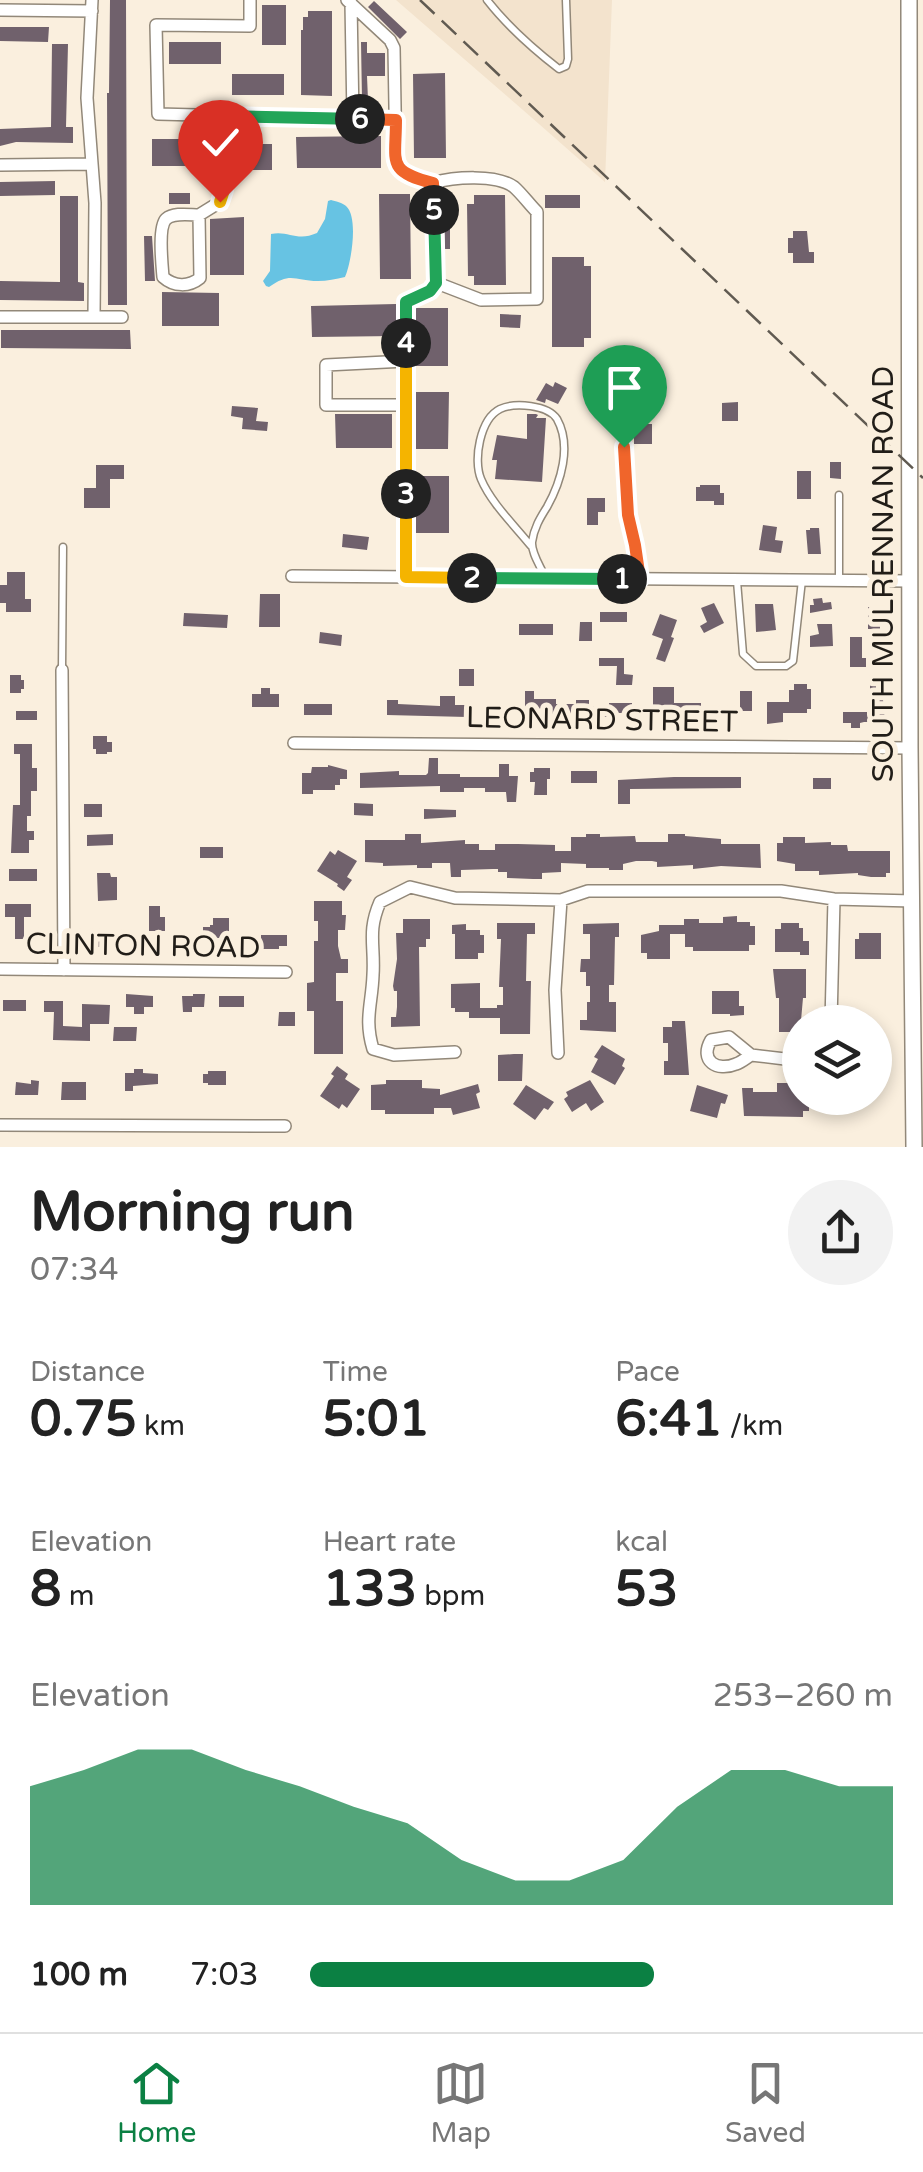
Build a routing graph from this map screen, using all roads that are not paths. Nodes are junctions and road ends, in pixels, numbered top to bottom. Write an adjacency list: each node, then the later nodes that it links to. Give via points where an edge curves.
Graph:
1 (250, 0): 8 (street, via 250,26 156,25 158,114)
2 (487, 0): 3 (lane, via 559,69 568,60)
3 (566, 0)
4 (909, 0): 16 (street, SOUTH MULRENNAN ROAD)
5 (349, 2): 9 (street); 10 (street, via 394,48)
6 (92, 6): 7 (street); 11 (street)
7 (0, 10)
8 (223, 116): 9 (street); 14 (street, via 224,190 220,202)
9 (353, 118): 10 (street)
10 (396, 120): 13 (street, via 396,165 404,175)
11 (92, 164): 12 (street); 17 (street)
12 (0, 165)
13 (433, 183): 15 (street); 15 (street, via 499,180 537,212 537,299 481,300)
14 (200, 216): 14 (street, via 200,278 171,283 163,277 162,226 171,216)
15 (436, 283): 20 (street, via 406,302)
16 (917, 283): 33 (street, SOUTH MULRENNAN ROAD)
17 (94, 317): 18 (street); 19 (street)
18 (122, 317)
19 (0, 318)
20 (406, 362): 21 (street); 21 (street, via 326,364 326,405)
21 (406, 405): 27 (street)
22 (624, 447): 29 (lane)
23 (839, 494): 32 (lane)
24 (532, 546): 24 (lane, via 562,469 564,439 555,415 518,406 500,409 487,423 478,468); 28 (lane)
25 (62, 547): 34 (lane)
26 (292, 576): 27 (street)
27 (406, 577): 28 (street)
28 (546, 578): 29 (street)
29 (640, 579): 30 (street)
30 (737, 580): 31 (street); 31 (lane, via 743,654 756,666 793,661)
31 (802, 580): 32 (street)
32 (839, 581): 33 (street)
33 (910, 582): 36 (street, SOUTH MULRENNAN ROAD)
34 (62, 670): 42 (street)
35 (294, 743): 36 (street, LEONARD STREET)
36 (910, 748): 37 (street, SOUTH MULRENNAN ROAD)
37 (918, 879): 40 (street, SOUTH MULRENNAN ROAD)
38 (834, 899): 39 (street, via 781,891 588,891); 40 (street); 44 (street)
39 (561, 900): 45 (street, via 454,898 410,887 380,902 372,922 366,1028 373,1049 394,1055); 46 (street, via 554,990)
40 (912, 901): 51 (street, SOUTH MULRENNAN ROAD)
41 (0, 970): 42 (street, CLINTON ROAD)
42 (64, 970): 43 (street, CLINTON ROAD)
43 (286, 972)
44 (832, 1005)
45 (456, 1052)
46 (558, 1053)
47 (751, 1055): 48 (street)
48 (782, 1059)
49 (0, 1126): 50 (street)
50 (285, 1126)
51 (914, 1147)

